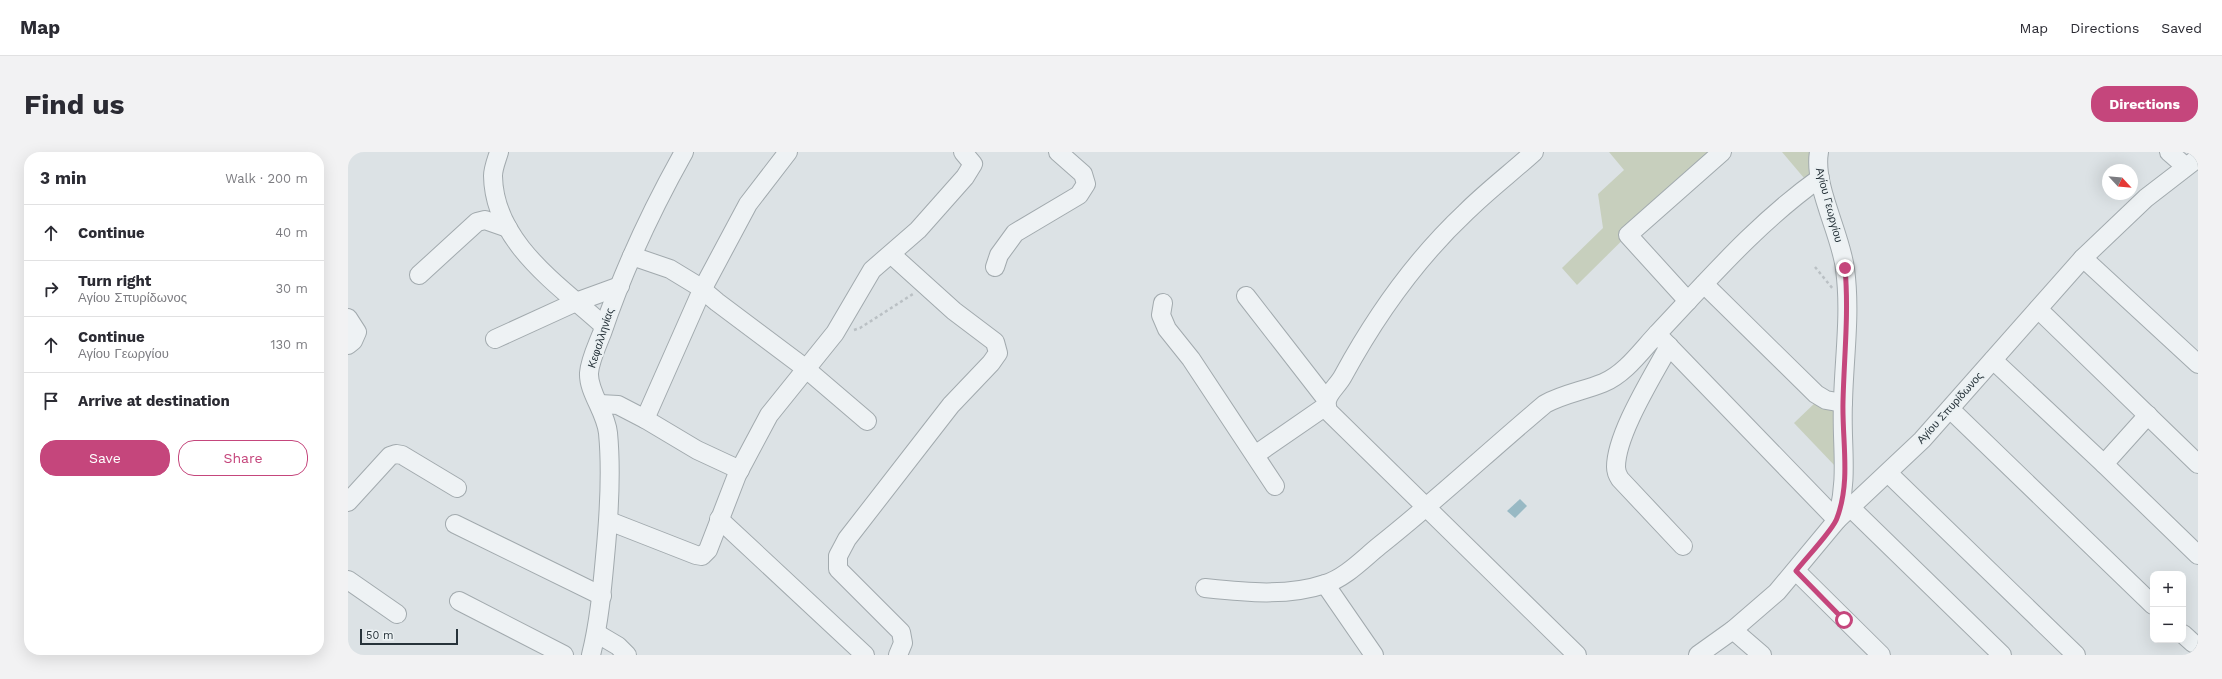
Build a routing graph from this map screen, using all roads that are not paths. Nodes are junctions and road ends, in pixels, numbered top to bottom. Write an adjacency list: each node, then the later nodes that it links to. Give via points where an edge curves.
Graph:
1 (499, 152): 12 (street, via 493,174 497,202)
2 (684, 152): 14 (street, Κεφαλληνίας)
3 (788, 152): 20 (street, via 748,204)
4 (963, 152): 13 (street, via 973,164 965,177)
5 (1534, 152): 34 (street, via 1466,212 1432,248 1368,334)
6 (1722, 152): 22 (street, via 1628,235)
7 (1819, 152): 11 (street, Αγίου Γεωργίου, via 1817,161)
8 (2169, 152): 10 (street)
9 (1069, 156): 16 (street, via 1083,174 1086,184 1079,194 1015,233 999,255)
10 (2191, 162): 15 (street, Αγίου Σπυρίδωνος, via 2146,198)
11 (1820, 178): 18 (street, via 1769,218); 35 (street, Αγίου Γεωργίου, via 1845,268 1848,305)
12 (508, 228): 17 (street, via 485,220 477,222); 23 (street, via 522,250)
13 (892, 255): 33 (street, via 872,270 835,333); 72 (street, via 954,311 995,342 998,353 951,405 847,539 838,556 838,569 901,632 903,643)
14 (632, 256): 19 (street, Κεφαλληνίας); 20 (street, via 670,269)
15 (2083, 258): 25 (street, Αγίου Σπυρίδωνος); 32 (street)
16 (995, 267)
17 (419, 275)
18 (1704, 284): 22 (street); 35 (street, via 1816,394 1826,400)
19 (620, 286): 23 (street); 27 (street, Κεφαλληνίας)
20 (702, 290): 33 (street); 39 (street)
21 (1246, 296): 34 (street)
22 (1688, 301): 29 (street)
23 (576, 302): 27 (street); 28 (street)
24 (1163, 303): 41 (street, via 1161,315 1167,328)
25 (2038, 309): 31 (street, Αγίου Σπυρίδωνος); 38 (street)
26 (348, 318): 30 (street, via 357,332)
27 (604, 326): 36 (street, Κεφαλληνίας, via 589,374 591,388)
28 (495, 338)
29 (1663, 340): 51 (street, via 1603,383 1558,397 1545,404); 53 (street); 56 (street, via 1622,440 1616,468 1620,479)
30 (348, 345)
31 (1993, 360): 37 (street, Αγίου Σπυρίδωνος); 42 (street)
32 (2198, 364)
33 (805, 368): 40 (street); 44 (street, via 769,415)
34 (1326, 402): 41 (street); 51 (street, via 1329,412)
35 (1843, 403): 46 (street, Αγίου Γεωργίου)
36 (600, 404): 39 (street, via 618,405); 54 (street, Κεφαλληνίας, via 606,421 609,443)
37 (1950, 409): 45 (street, Αγίου Σπυρίδωνος); 64 (street)
38 (2148, 415): 42 (street); 43 (street)
39 (645, 419): 44 (street, via 697,450)
40 (868, 421)
41 (1255, 455): 47 (street)
42 (2104, 464): 57 (street)
43 (2198, 464)
44 (740, 470): 52 (street)
45 (1888, 473): 50 (street, Αγίου Σπυρίδωνος); 79 (street)
46 (1845, 480): 50 (street); 53 (street, Αγίου Γεωργίου)
47 (1275, 486)
48 (458, 488): 49 (street, via 402,455 396,454 390,456)
49 (348, 502)
50 (1856, 502): 53 (street, Αγίου Σπυρίδωνος); 78 (street)
51 (1428, 507): 60 (street, via 1343,574); 74 (street)
52 (719, 518): 54 (street, via 708,550 702,556); 71 (street)
53 (1837, 520): 58 (street, Αγίου Σπυρίδωνος)
54 (609, 521): 62 (street, Κεφαλληνίας)
55 (455, 524): 62 (street)
56 (1683, 546)
57 (2198, 555)
58 (1796, 571): 66 (street, Αγίου Σπυρίδωνος, via 1777,592); 77 (street)
59 (348, 580): 65 (street)
60 (1325, 584): 61 (street, via 1288,591 1251,592); 73 (street)
61 (1205, 588)
62 (602, 596): 67 (street, Κεφαλληνίας)
63 (459, 601): 68 (street)
64 (2150, 602)
65 (397, 614)
66 (1733, 630): 75 (street, Αγίου Σπυρίδωνος); 76 (street)
67 (596, 633): 69 (street, Κεφαλληνίας); 70 (street, via 618,646)
68 (564, 655)
69 (591, 655)
70 (627, 655)
71 (865, 655)
72 (898, 655)
73 (1374, 655)
74 (1576, 655)
75 (1698, 655)
76 (1762, 655)
77 (1881, 655)
78 (2002, 655)
79 (2076, 655)

